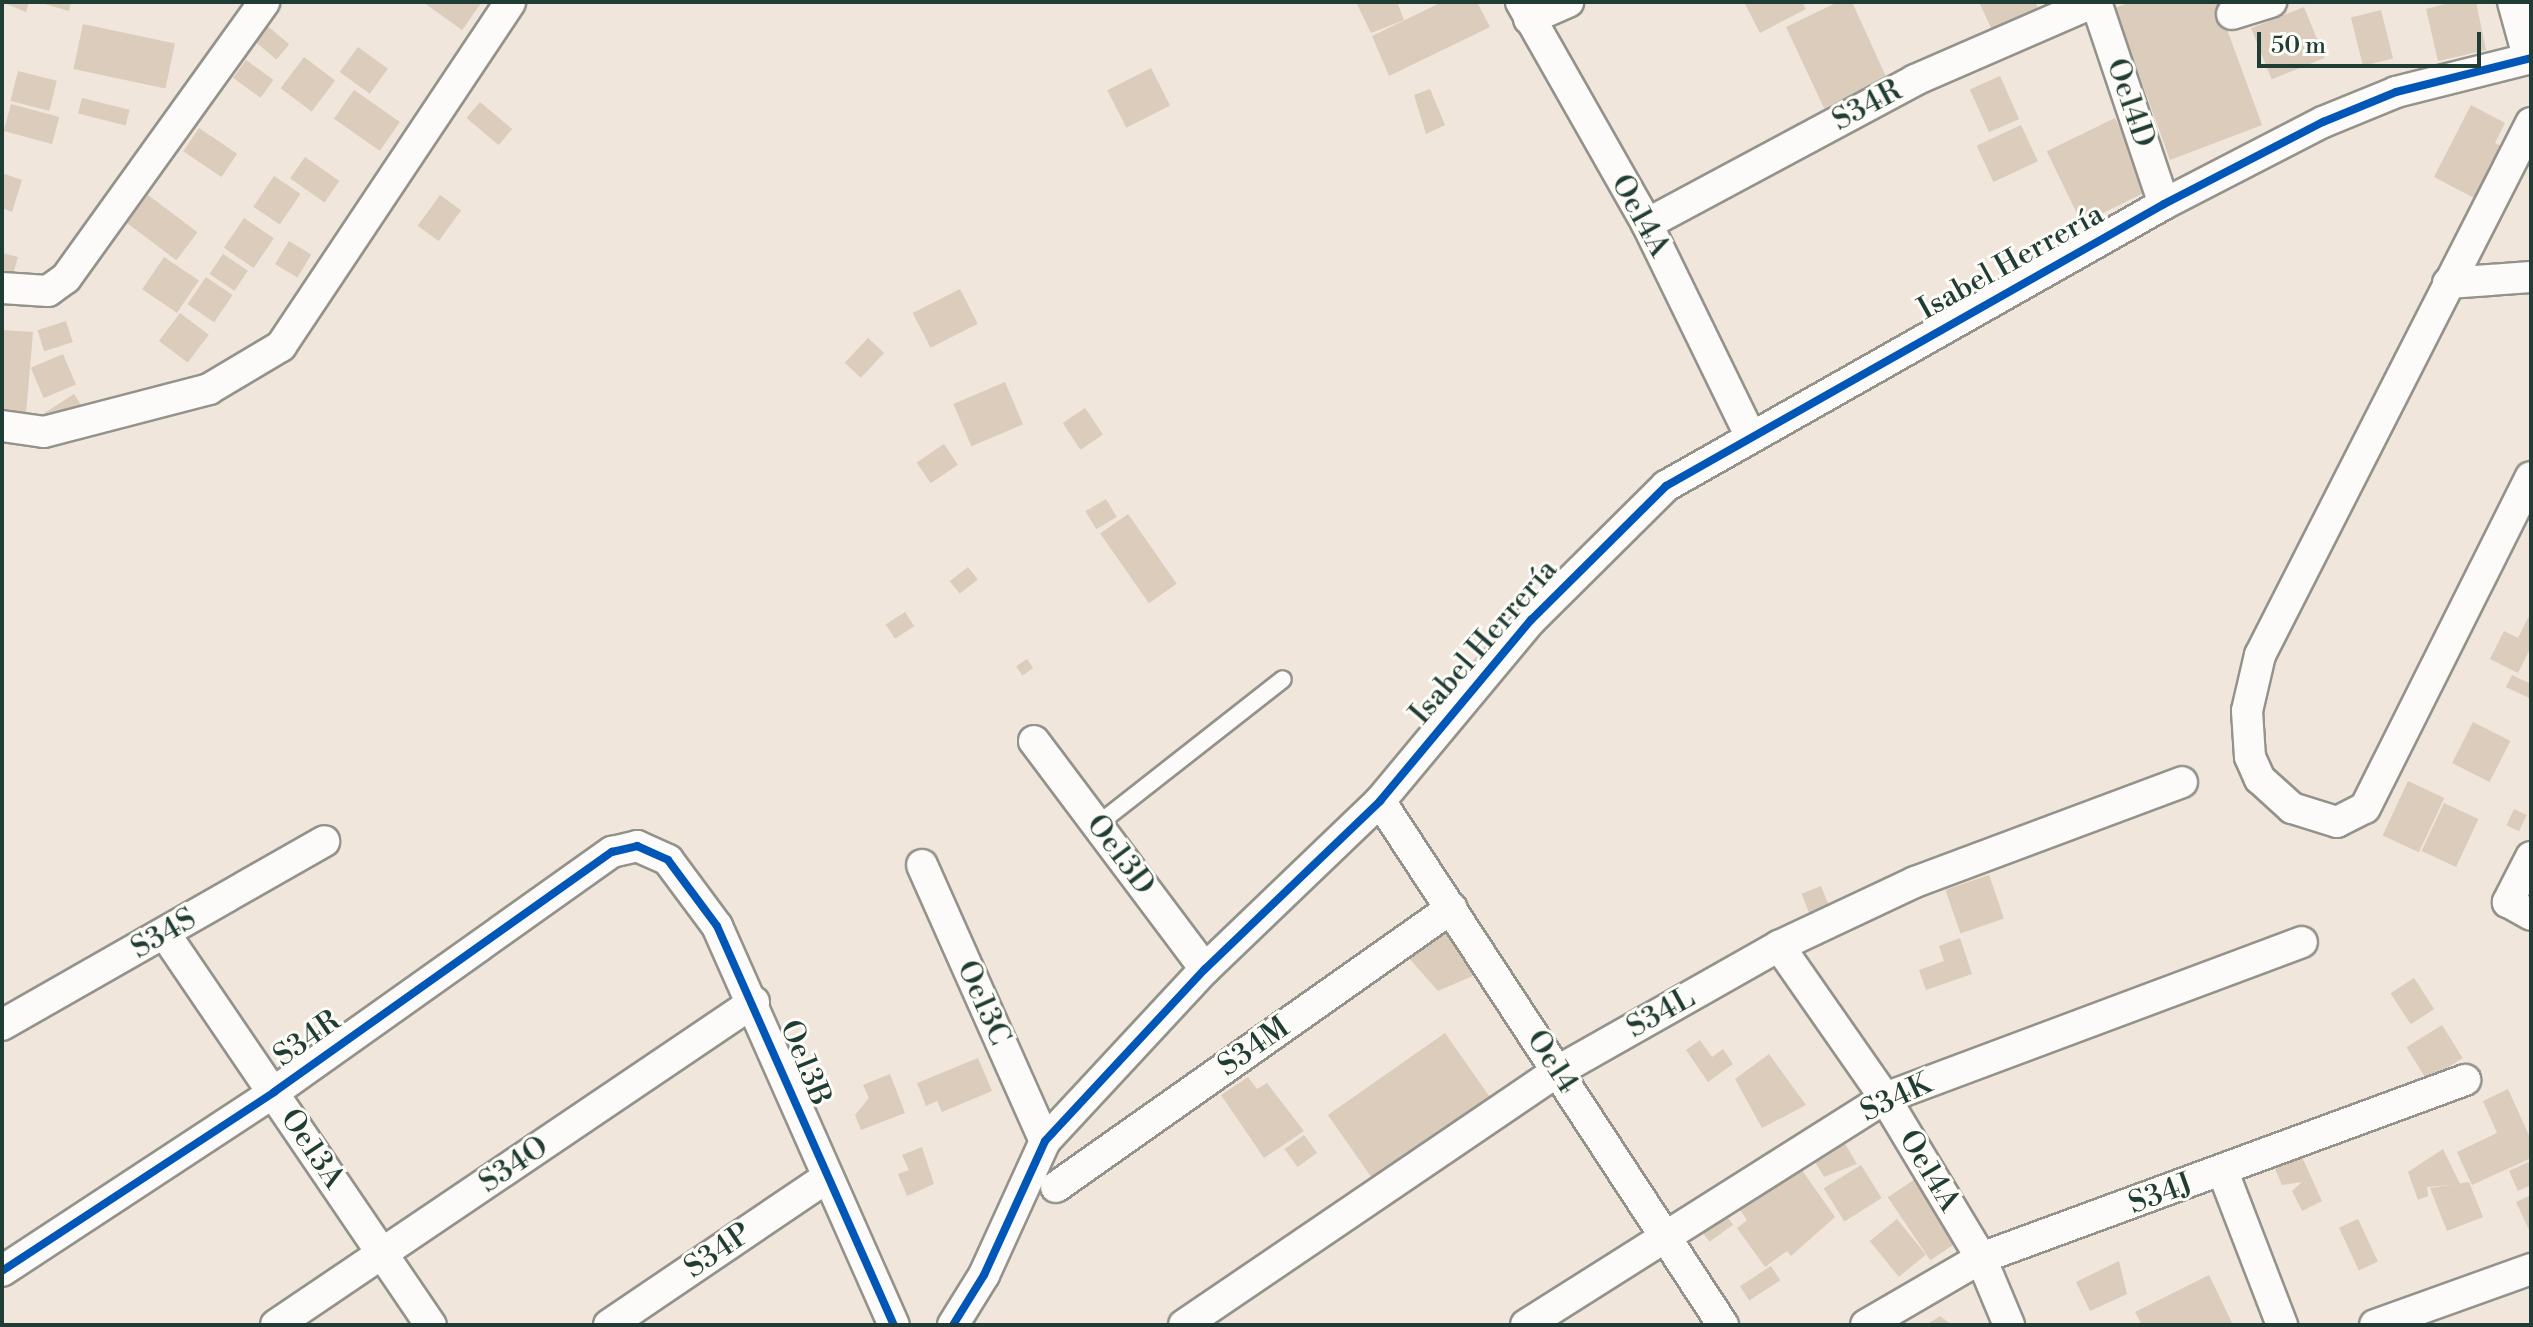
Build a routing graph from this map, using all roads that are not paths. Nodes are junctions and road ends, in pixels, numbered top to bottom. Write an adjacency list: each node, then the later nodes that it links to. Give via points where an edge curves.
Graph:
1 (264, 2): 15 (street, via 66,278 48,291)
2 (510, 2): 16 (street, via 281,346 209,389 44,432)
3 (1568, 2): 7 (street)
4 (2095, 2): 11 (street, Oe14D); 12 (street, S34R, via 1915,80)
5 (2271, 2): 8 (street)
6 (2513, 2): 9 (street)
7 (1525, 10): 12 (street, Oe14A)
8 (2232, 14)
9 (2530, 57): 11 (street, Isabel Herrería, via 2396,92 2323,122)
10 (2531, 123): 14 (street)
11 (2164, 204): 17 (street, Isabel Herrería)
12 (1647, 224): 17 (street, Oe14A)
13 (2531, 277): 14 (street)
14 (2448, 283): 18 (street, via 2260,655 2246,730 2250,757 2275,795 2312,819 2353,819 2365,808)
15 (2, 288)
16 (2, 426)
17 (1750, 435): 22 (street, Isabel Herrería, via 1666,486 1601,546)
18 (2531, 477)
19 (1283, 679): 23 (lane)
20 (1034, 741): 23 (street, Oe13D)
21 (2182, 782): 32 (street, S34L, via 1915,882)
22 (1380, 801): 28 (street, Oe14); 33 (street, Isabel Herrería)
23 (1097, 825): 33 (street, Oe13D)
24 (324, 841): 30 (street, S34S)
25 (637, 846): 34 (street, Oe13B, via 668,860 709,915); 38 (street, S34R, via 612,852)
26 (2531, 857): 29 (street, via 2508,902)
27 (922, 865): 40 (street, Oe13C)
28 (1451, 908): 36 (street, Oe14); 43 (street, S34M)
29 (2531, 915)
30 (165, 934): 35 (street, S34S); 38 (street, Oe13A)
31 (2302, 942): 39 (street, S34K)
32 (1779, 946): 36 (street, S34L); 39 (street, Oe14A)
33 (1205, 969): 40 (street, Isabel Herrería)
34 (754, 1002): 42 (street, Oe13B); 45 (street, S34O)
35 (2, 1025)
36 (1558, 1071): 44 (street, Oe14); 54 (street, S34L)
37 (2465, 1080): 41 (street, S34J)
38 (274, 1092): 45 (street, Oe13A); 48 (street, S34R)
39 (1885, 1098): 44 (street, S34K); 46 (street, Oe14A)
40 (1045, 1141): 53 (street, Isabel Herrería, via 984,1275)
41 (2223, 1172): 46 (street, S34J); 59 (street)
42 (826, 1178): 51 (street, S34P); 52 (street, Oe13B)
43 (1056, 1187)
44 (1664, 1234): 55 (street, S34K); 56 (street, Oe14)
45 (383, 1254): 49 (street, S34O); 50 (street, Oe13A)
46 (1981, 1258): 57 (street, S34J); 58 (street, Oe14A)
47 (2531, 1269): 60 (street)
48 (2, 1271)
49 (276, 1325)
50 (431, 1325)
51 (609, 1325)
52 (894, 1325)
53 (953, 1325)
54 (1184, 1325)
55 (1526, 1325)
56 (1723, 1325)
57 (1866, 1325)
58 (2009, 1325)
59 (2282, 1325)
60 (2375, 1325)

